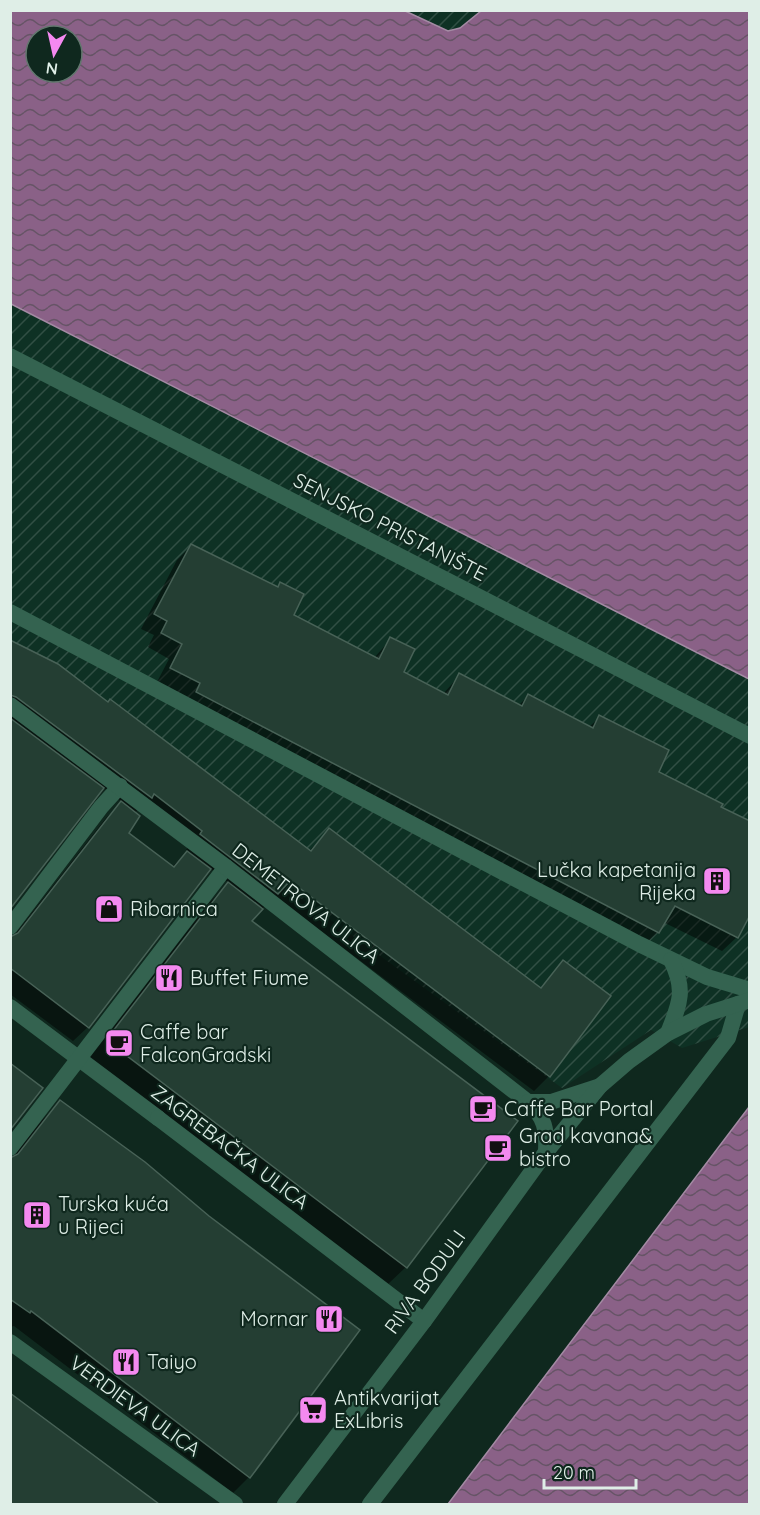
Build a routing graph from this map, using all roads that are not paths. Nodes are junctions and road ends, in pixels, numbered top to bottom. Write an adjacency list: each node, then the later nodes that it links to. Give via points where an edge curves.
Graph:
1 (10, 356): 4 (street, SENJSKO PRISTANIŠTE)
2 (10, 612): 8 (street)
3 (10, 705): 5 (street, DEMETROVA ULICA)
4 (750, 736)
5 (120, 786): 6 (street, DEMETROVA ULICA); 7 (street)
6 (226, 867): 13 (street); 15 (street, DEMETROVA ULICA)
7 (10, 927)
8 (671, 960): 9 (street, via 707,977); 12 (street, via 679,977 680,992)
9 (750, 990)
10 (744, 1002): 12 (street, RIVA BODULI, via 706,1014); 22 (street, via 728,1038)
11 (10, 1007): 13 (street, ZAGREBAČKA ULICA)
12 (668, 1033): 14 (street, RIVA BODULI)
13 (79, 1058): 16 (street); 18 (street, ZAGREBAČKA ULICA)
14 (600, 1086): 15 (street, RIVA BODULI, via 551,1102); 17 (street, RIVA BODULI)
15 (528, 1102): 17 (street, DEMETROVA ULICA, via 545,1125)
16 (10, 1148)
17 (546, 1152): 18 (street, RIVA BODULI)
18 (424, 1321): 21 (street, RIVA BODULI)
19 (10, 1341): 20 (street, VERDIEVA ULICA)
20 (234, 1504)
21 (285, 1504)
22 (370, 1504)

